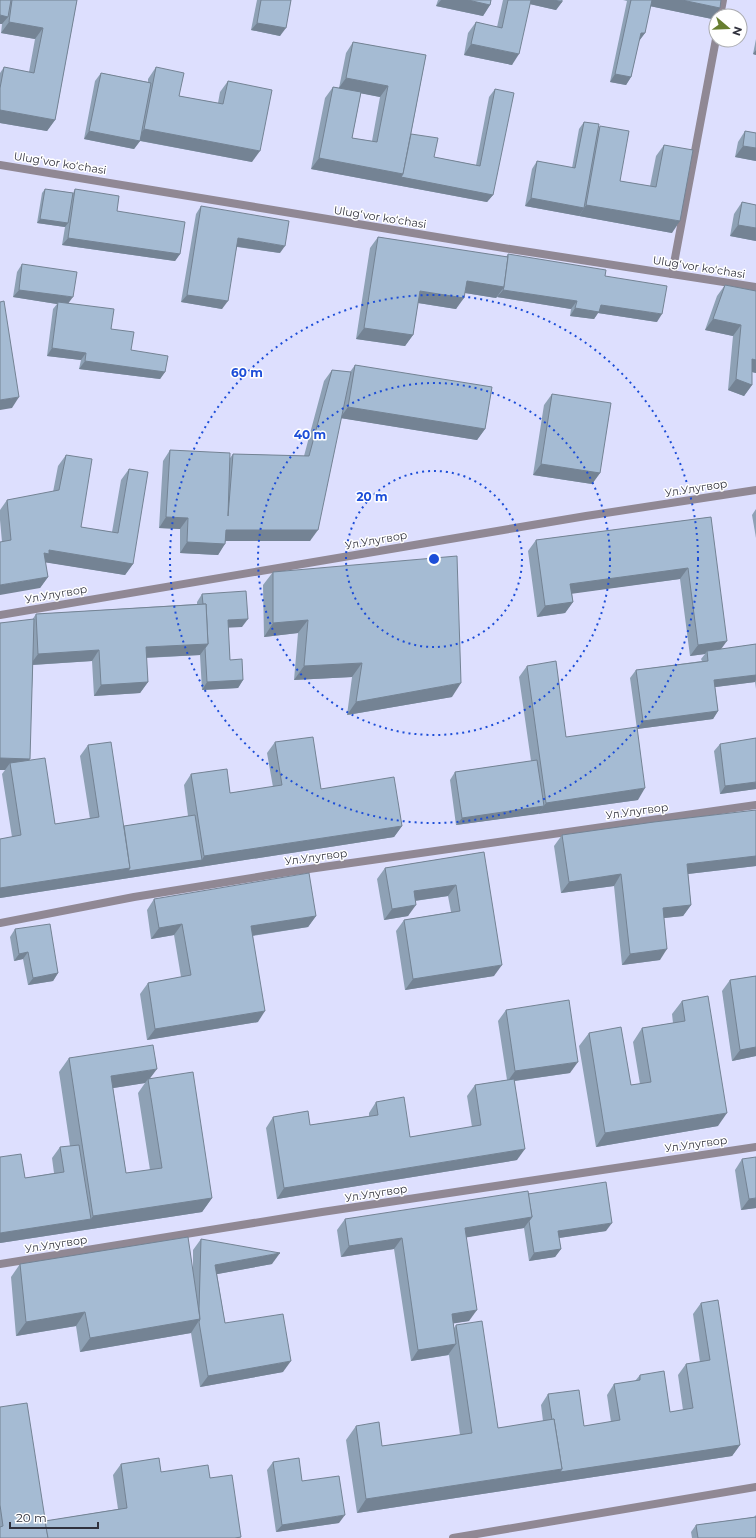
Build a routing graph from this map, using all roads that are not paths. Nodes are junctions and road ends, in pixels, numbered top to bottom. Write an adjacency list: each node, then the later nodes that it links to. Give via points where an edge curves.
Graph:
1 (714, 48): 3 (street)
2 (0, 165): 3 (street, Ulugʻvor koʻchasi, via 510,250)
3 (672, 274): 4 (street, Ulugʻvor koʻchasi)
4 (756, 287)
5 (756, 490): 6 (street, Ул.Улугвор, via 578,517)
6 (0, 615)
7 (756, 805): 8 (street, Ул.Улугвор, via 288,872 134,897)
8 (0, 923)
9 (756, 1146): 10 (street, Ул.Улугвор)
10 (0, 1264)
11 (756, 1488): 12 (street)
12 (453, 1538)

